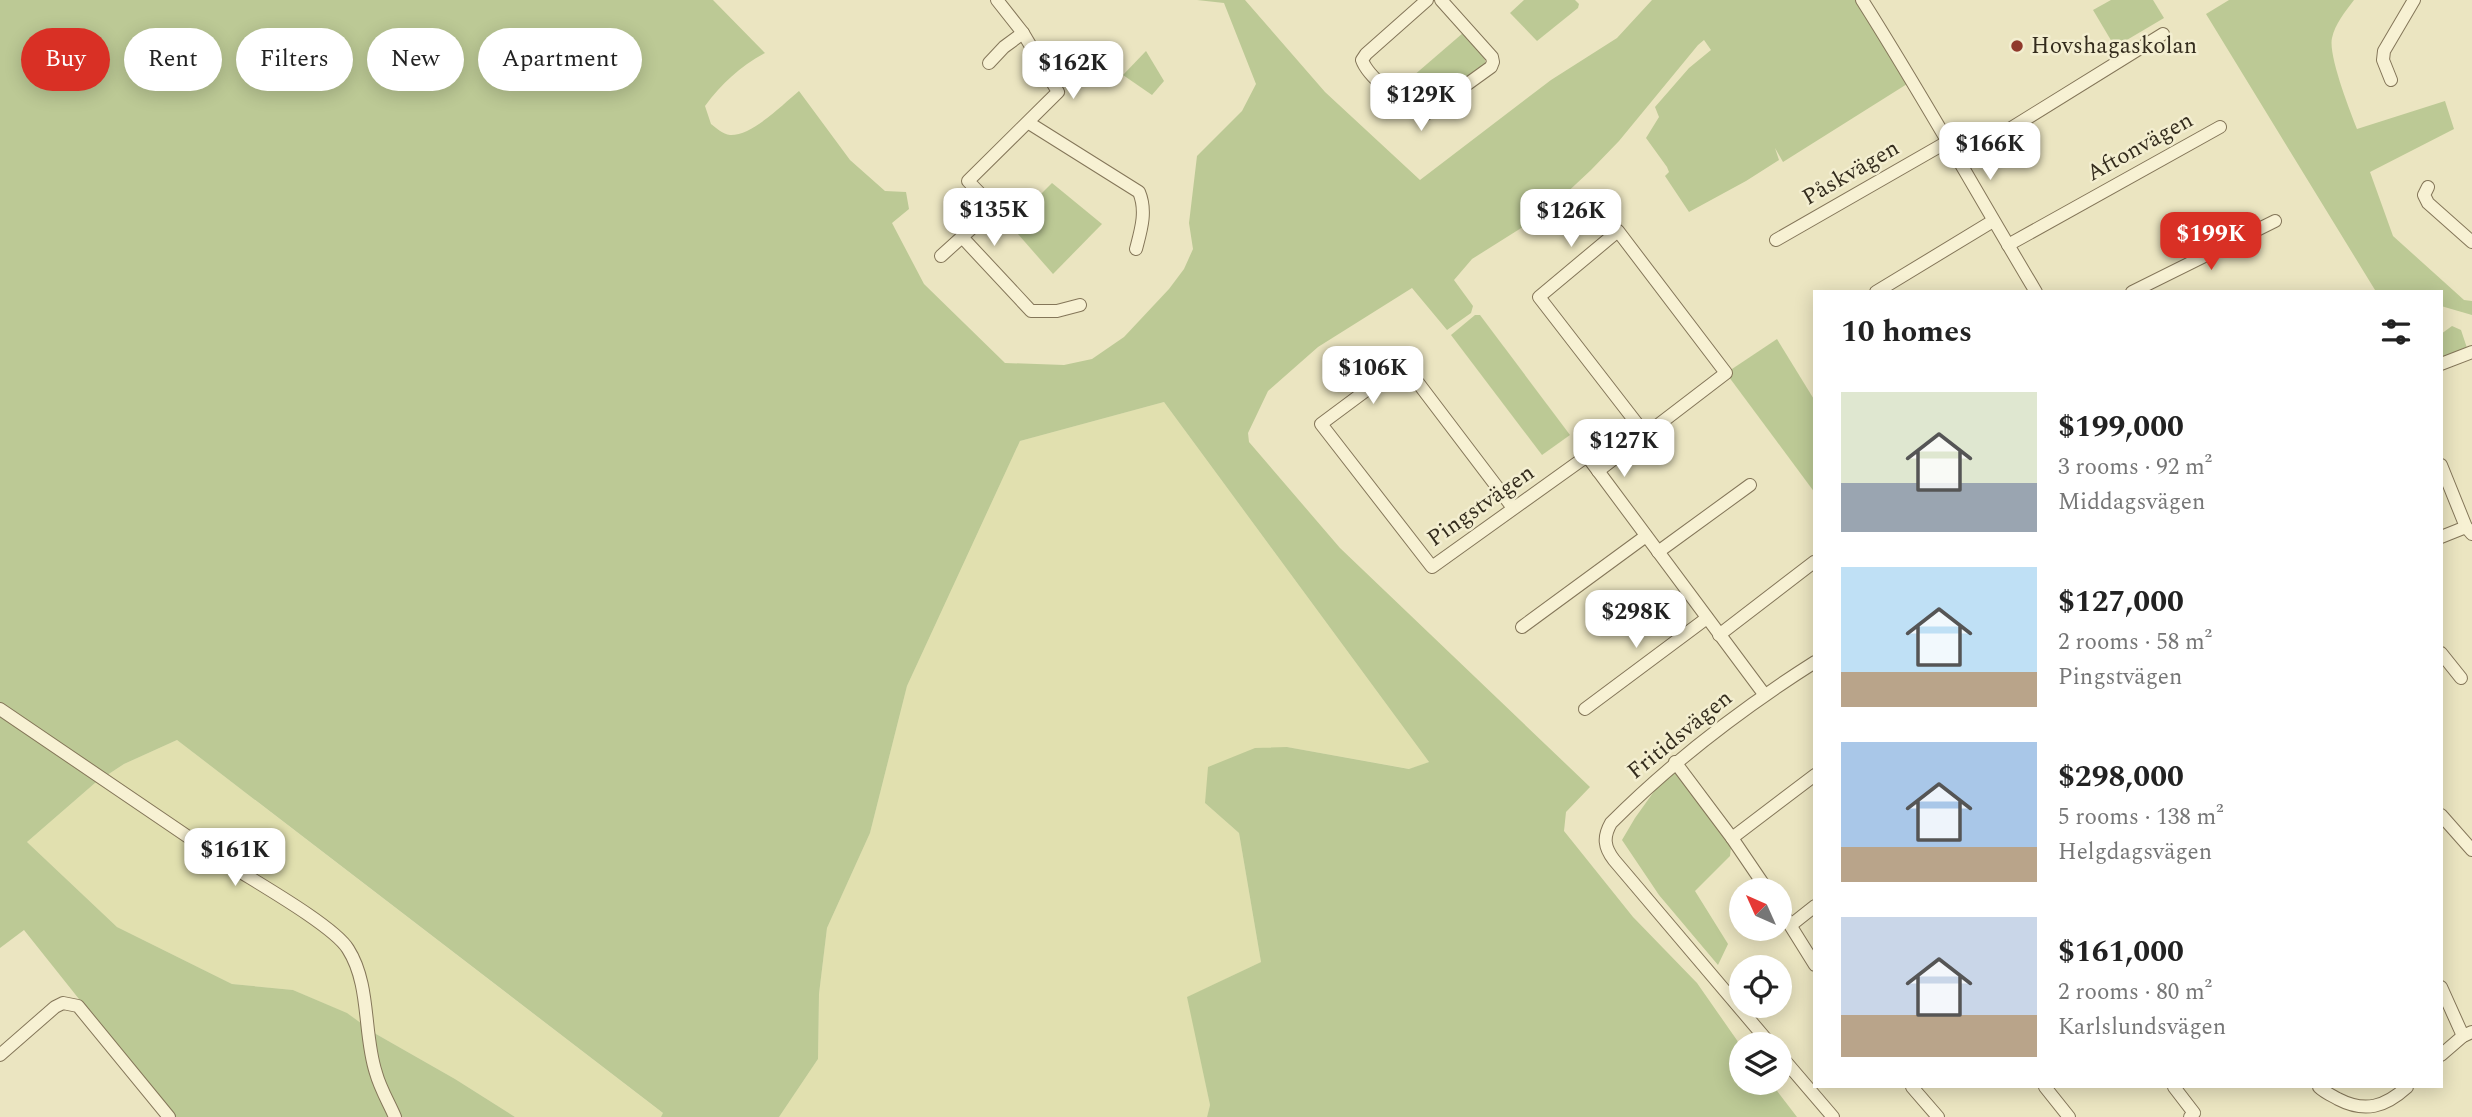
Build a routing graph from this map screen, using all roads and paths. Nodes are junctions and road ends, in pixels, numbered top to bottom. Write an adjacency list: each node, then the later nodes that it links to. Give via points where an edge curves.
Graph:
1 (997, 0): 6 (street)
2 (1427, 0): 3 (street, via 1362,60 1393,94 1423,116 1493,62)
3 (1441, 0)
4 (1862, 0): 12 (street)
5 (2414, 0): 9 (street, via 2384,51)
6 (1023, 33): 8 (street); 10 (street, via 1058,92)
7 (2163, 34): 13 (street)
8 (989, 63)
9 (2391, 80)
10 (1029, 123): 17 (street, via 968,181 994,208); 21 (street, via 1139,192 1142,226)
11 (2220, 127): 20 (street, Aftonvägen)
12 (1947, 142): 13 (street); 18 (street, Påskvägen)
13 (1958, 161): 15 (street)
14 (2428, 187): 19 (street, via 2424,195 2428,203)
15 (1993, 221): 20 (street); 23 (street)
16 (2276, 221): 25 (street)
17 (961, 237): 22 (street); 26 (street, via 1031,311)
18 (1776, 240)
19 (2472, 242)
20 (2008, 245): 24 (street)
21 (1136, 249)
22 (941, 256)
23 (1879, 290)
24 (2035, 290)
25 (2136, 290)
26 (1080, 305)
27 (2472, 352): 28 (street)
28 (2443, 364)
29 (1645, 434): 29 (street, via 1726,373 1618,231 1539,296); 31 (street)
30 (2443, 470): 34 (street)
31 (1598, 471): 33 (street, Pingstvägen, via 1587,456); 35 (street)
32 (1749, 485): 37 (street)
33 (1513, 508): 33 (street, Pingstvägen, via 1432,567 1321,424 1403,363)
34 (2469, 530): 36 (street)
35 (1646, 536): 37 (street); 40 (street)
36 (2443, 536)
37 (1658, 552): 39 (street)
38 (1813, 563): 41 (street)
39 (1707, 618): 41 (street); 47 (street)
40 (1522, 627)
41 (1719, 635): 45 (street)
42 (2443, 656): 44 (street)
43 (1813, 663): 45 (street, Fritidsvägen)
44 (2461, 678)
45 (1764, 694): 48 (street, Fritidsvägen)
46 (0, 709): 71 (street, via 344,943 361,983 376,1073)
47 (1585, 709)
48 (1675, 762): 51 (street); 59 (street, Fritidsvägen, via 1611,822 1605,842 1614,860)
49 (1813, 777): 51 (street)
50 (2443, 817): 52 (street)
51 (1732, 838): 53 (street)
52 (2472, 850)
53 (1759, 878)
54 (1813, 908): 55 (street)
55 (1792, 924)
56 (1792, 927): 57 (street)
57 (1813, 962)
58 (2443, 991): 60 (street)
59 (1760, 1032)
60 (2467, 1034): 61 (street)
61 (2443, 1053)
62 (0, 1055): 70 (street, via 55,1007 63,1003 78,1006)
63 (1792, 1069): 72 (street)
64 (1913, 1088): 73 (street)
65 (2046, 1088): 74 (street)
66 (2175, 1088): 69 (street)
67 (2321, 1088): 68 (street, via 2352,1106 2364,1107 2376,1107)
68 (2406, 1088)
69 (2192, 1115)
70 (169, 1117)
71 (396, 1117)
72 (1833, 1117)
73 (1938, 1117)
74 (2068, 1117)

